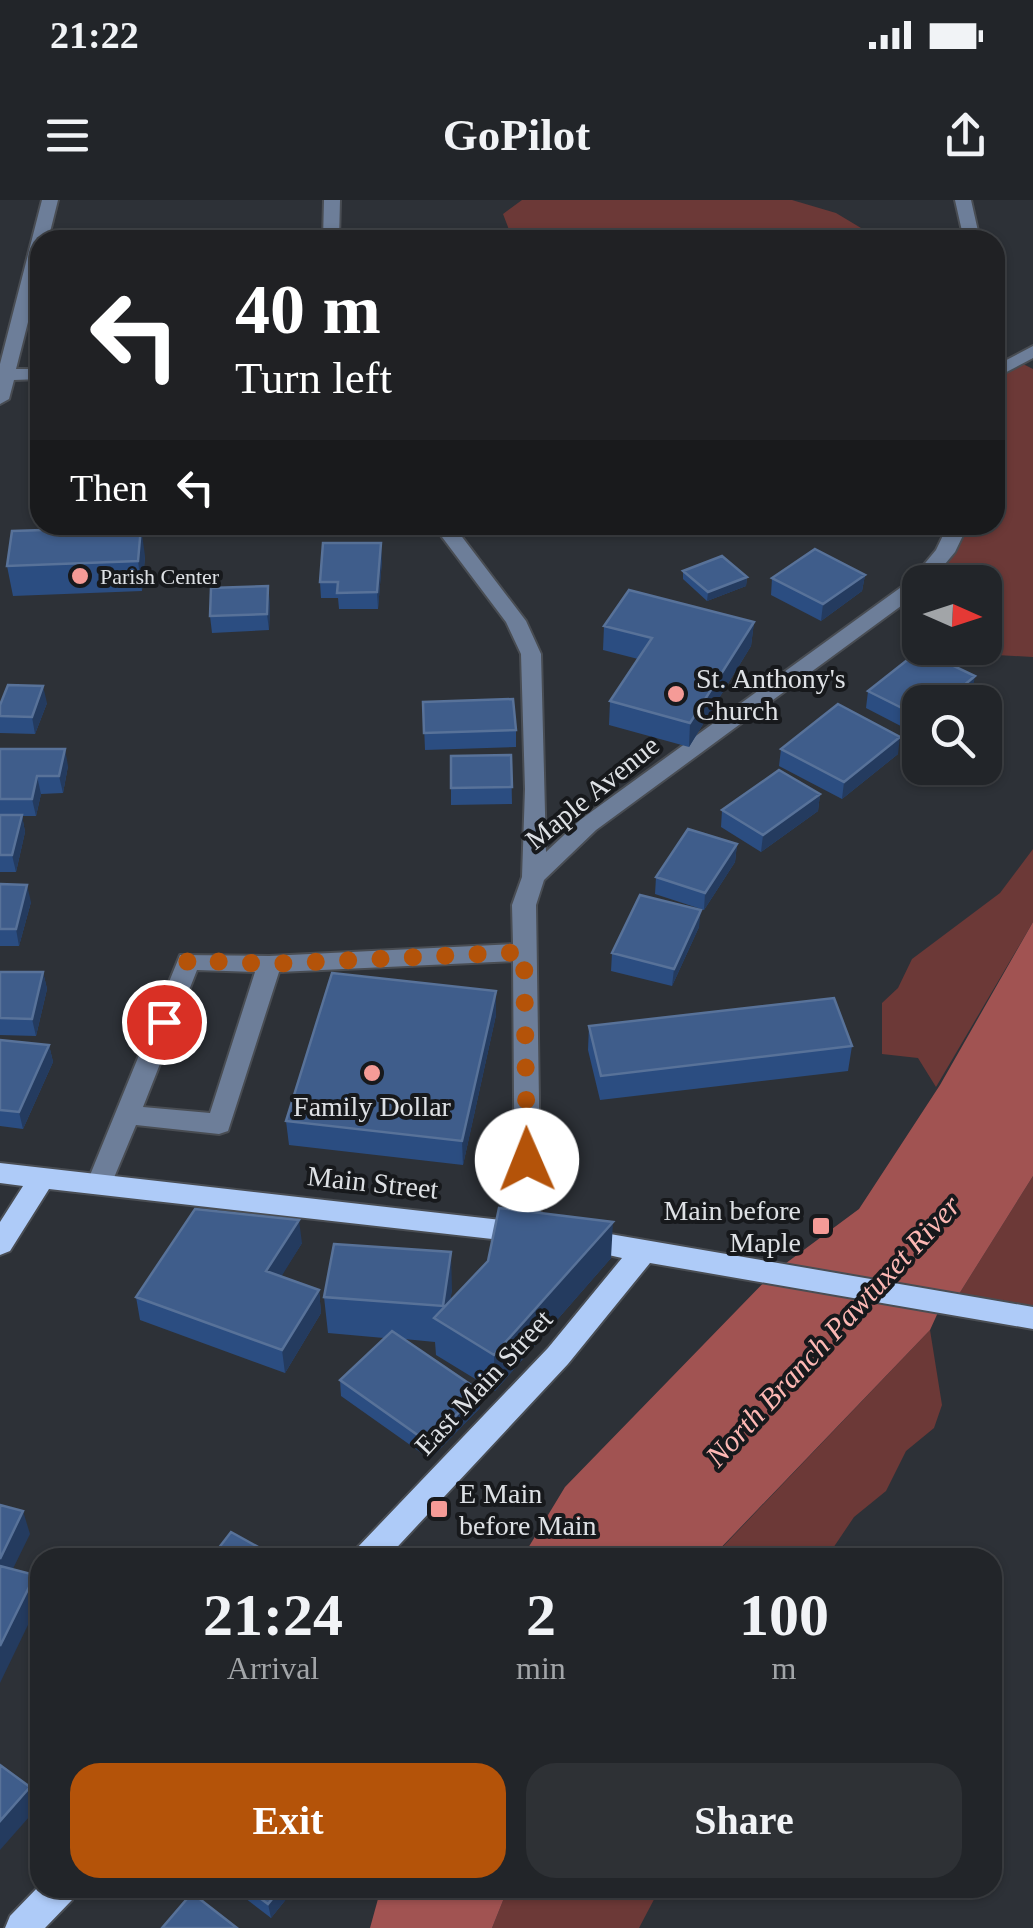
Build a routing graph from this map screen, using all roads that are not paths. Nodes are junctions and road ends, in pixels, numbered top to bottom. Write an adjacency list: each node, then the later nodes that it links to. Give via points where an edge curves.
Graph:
1 (50, 200): 4 (street)
2 (332, 200): 5 (street)
3 (963, 200): 6 (street)
4 (43, 230)
5 (331, 230)
6 (970, 230)
7 (30, 277): 11 (street)
8 (1033, 352): 9 (street)
9 (1005, 367)
10 (30, 374): 11 (street)
11 (3, 375): 12 (street)
12 (0, 399)
13 (451, 535): 15 (street, via 516,621 531,654)
14 (954, 535): 15 (street, Maple Avenue, via 918,584 588,825)
15 (534, 876): 16 (street, Maple Avenue, via 524,905)
16 (524, 952): 17 (street); 22 (street, Maple Avenue)
17 (269, 964): 18 (street, via 188,960); 18 (street, via 219,1124)
18 (127, 1115): 21 (street)
19 (0, 1174): 20 (main road, Main Street)
20 (41, 1179): 21 (main road, Main Street); 23 (main road)
21 (99, 1185): 22 (main road, Main Street)
22 (528, 1233): 24 (main road, Main Street)
23 (0, 1244)
24 (645, 1249): 25 (main road, Main Street); 26 (main road, East Main Street, via 558,1356)
25 (1033, 1318)
26 (376, 1548)
27 (50, 1898): 28 (main road)
28 (22, 1928)

